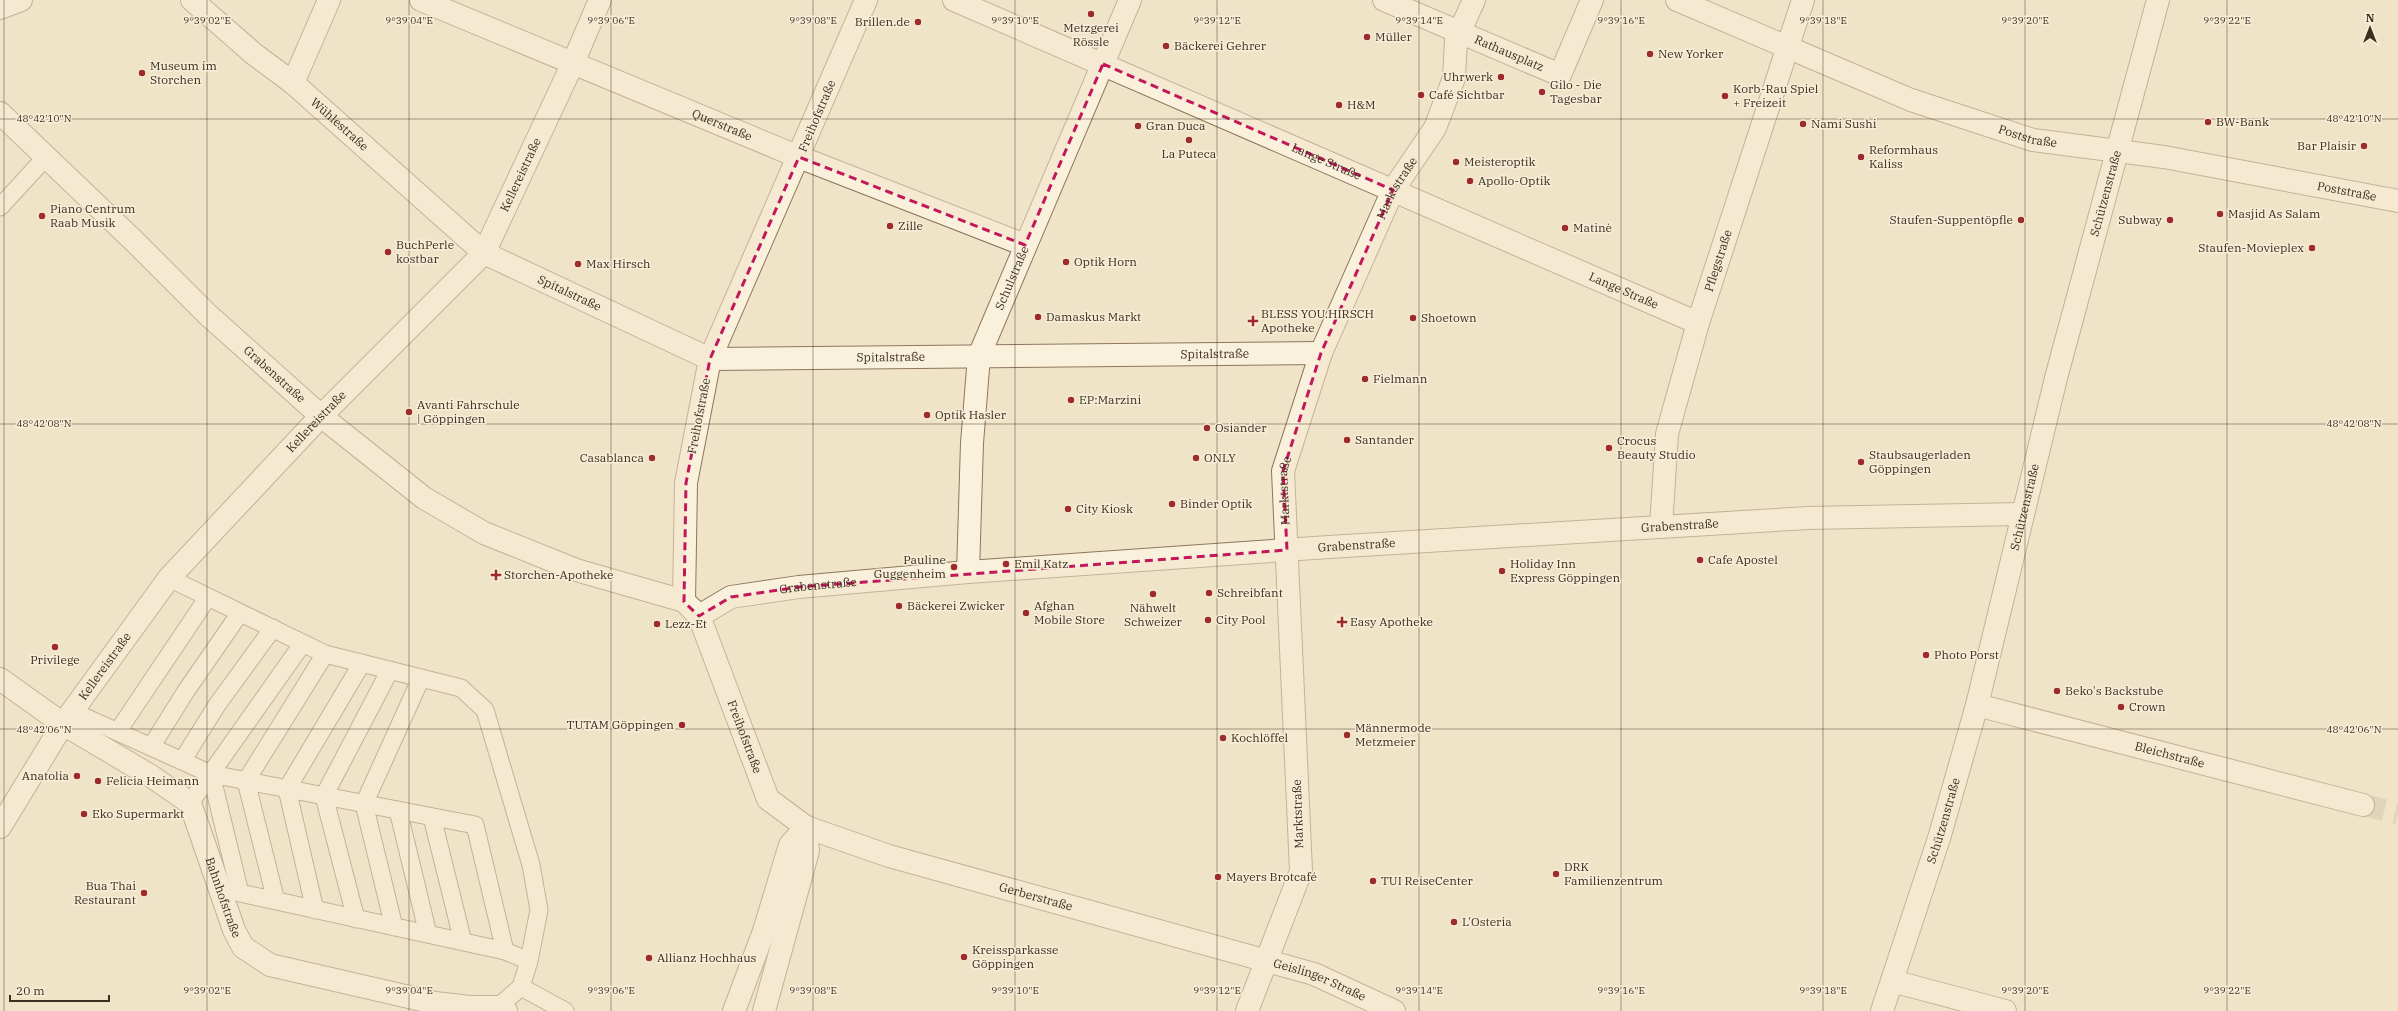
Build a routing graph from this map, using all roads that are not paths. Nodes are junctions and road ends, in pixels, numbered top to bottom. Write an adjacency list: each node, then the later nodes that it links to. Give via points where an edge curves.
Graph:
1 (21, 0): 15 (street)
2 (192, 0): 20 (street, Wühlestraße, via 254,54)
3 (329, 0): 20 (street)
4 (420, 0): 18 (street, Querstraße)
5 (600, 0): 18 (street, Kellereistraße)
6 (866, 0): 24 (street, Freihofstraße)
7 (954, 0): 19 (street, Lange Straße)
8 (1130, 0): 19 (street, Schulstraße)
9 (1384, 0): 16 (street, Rathausplatz)
10 (1474, 0): 16 (street, Marktstraße)
11 (1592, 0): 16 (street, Rathausplatz, via 1560,75)
12 (1677, 0): 17 (street, Poststraße)
13 (1803, 0): 17 (street, Pflegstraße)
14 (2158, 0): 22 (street, Schützenstraße)
15 (0, 8)
16 (1460, 32): 25 (street, Marktstraße, via 1456,40 1454,78 1435,128)
17 (1789, 46): 22 (street, Poststraße, via 1911,100 2025,138); 30 (street, Pflegstraße)
18 (573, 63): 24 (street, Querstraße); 29 (street, Kellereistraße)
19 (1103, 64): 25 (street, Lange Straße); 28 (street, Schulstraße)
20 (293, 83): 29 (street, Wühlestraße)
21 (0, 113): 23 (street, Grabenstraße)
22 (2118, 152): 26 (street, Poststraße, via 2164,157); 35 (street, Schützenstraße)
23 (46, 157): 27 (lane); 34 (street, Grabenstraße, via 207,314)
24 (799, 157): 28 (street, Querstraße); 33 (street, Freihofstraße)
25 (1393, 190): 30 (street, Lange Straße); 31 (street, Marktstraße)
26 (2398, 201)
27 (0, 207)
28 (1025, 245): 32 (street, Schulstraße)
29 (484, 253): 33 (street, Spitalstraße); 34 (street, Kellereistraße)
30 (1698, 323): 36 (street, Pflegstraße, via 1667,434)
31 (1321, 353): 32 (street, Spitalstraße); 37 (street, Marktstraße, via 1283,471)
32 (979, 356): 33 (street, Spitalstraße); 38 (street, Schulstraße, via 972,443)
33 (710, 359): 41 (street, Freihofstraße, via 686,483)
34 (321, 416): 39 (street, Kellereistraße); 41 (street, Grabenstraße, via 424,498 484,533 576,570)
35 (2022, 514): 36 (street, Grabenstraße, via 1808,518); 50 (street, Schützenstraße)
36 (1661, 527): 37 (street, Grabenstraße)
37 (1287, 550): 38 (street, Grabenstraße); 73 (street, Marktstraße, via 1301,871)
38 (968, 572): 41 (street, Grabenstraße, via 799,587 730,597)
39 (168, 578): 40 (lane); 51 (street, Kellereistraße)
40 (208, 597): 42 (lane); 52 (lane)
41 (691, 608): 65 (street, Freihofstraße, via 768,799)
42 (240, 612): 43 (lane); 53 (lane, via 186,690)
43 (273, 628): 44 (lane); 54 (lane, via 217,705)
44 (303, 643): 45 (lane); 55 (lane)
45 (325, 654): 46 (lane); 56 (lane)
46 (362, 663): 47 (lane); 57 (lane)
47 (390, 670): 48 (lane); 58 (lane)
48 (421, 678): 60 (lane); 74 (lane, via 461,688 485,710 531,865 539,910)
49 (0, 679): 51 (street)
50 (1977, 705): 61 (street, Bleichstraße); 75 (street, Schützenstraße, via 1940,835)
51 (63, 724): 52 (lane, via 80,715); 59 (street, via 151,776); 64 (street, Kellereistraße)
52 (118, 731): 53 (lane)
53 (151, 747): 54 (lane)
54 (182, 761): 55 (lane)
55 (211, 774): 56 (lane); 59 (lane); 66 (lane, via 240,893)
56 (246, 781): 57 (lane); 66 (lane)
57 (287, 789): 58 (lane); 67 (lane)
58 (324, 796): 60 (lane); 68 (lane)
59 (190, 803): 77 (street, Bahnhofstraße, via 234,930 243,947 270,965 435,1003)
60 (364, 804): 62 (lane); 69 (lane)
61 (2363, 805)
62 (398, 810): 63 (lane); 70 (lane)
63 (432, 817): 71 (lane); 72 (lane, via 475,825)
64 (0, 827)
65 (806, 827): 73 (street, Gerberstraße, via 889,856); 79 (street, via 790,845 764,931); 80 (street, via 808,851)
66 (276, 901): 67 (lane)
67 (315, 910): 68 (lane)
68 (356, 919): 69 (lane)
69 (394, 927): 70 (lane)
70 (428, 934): 71 (lane)
71 (463, 942): 72 (lane)
72 (505, 951): 74 (lane)
73 (1267, 960): 81 (street, Marktstraße); 82 (street, Geislinger Straße, via 1314,974)
74 (529, 962): 76 (lane)
75 (1892, 981): 83 (street, Schützenstraße); 84 (street)
76 (521, 987): 77 (lane); 78 (lane)
77 (502, 1009)
78 (565, 1011)
79 (734, 1011)
80 (764, 1011)
81 (1247, 1011)
82 (1394, 1011)
83 (1882, 1011)
84 (2005, 1011)

